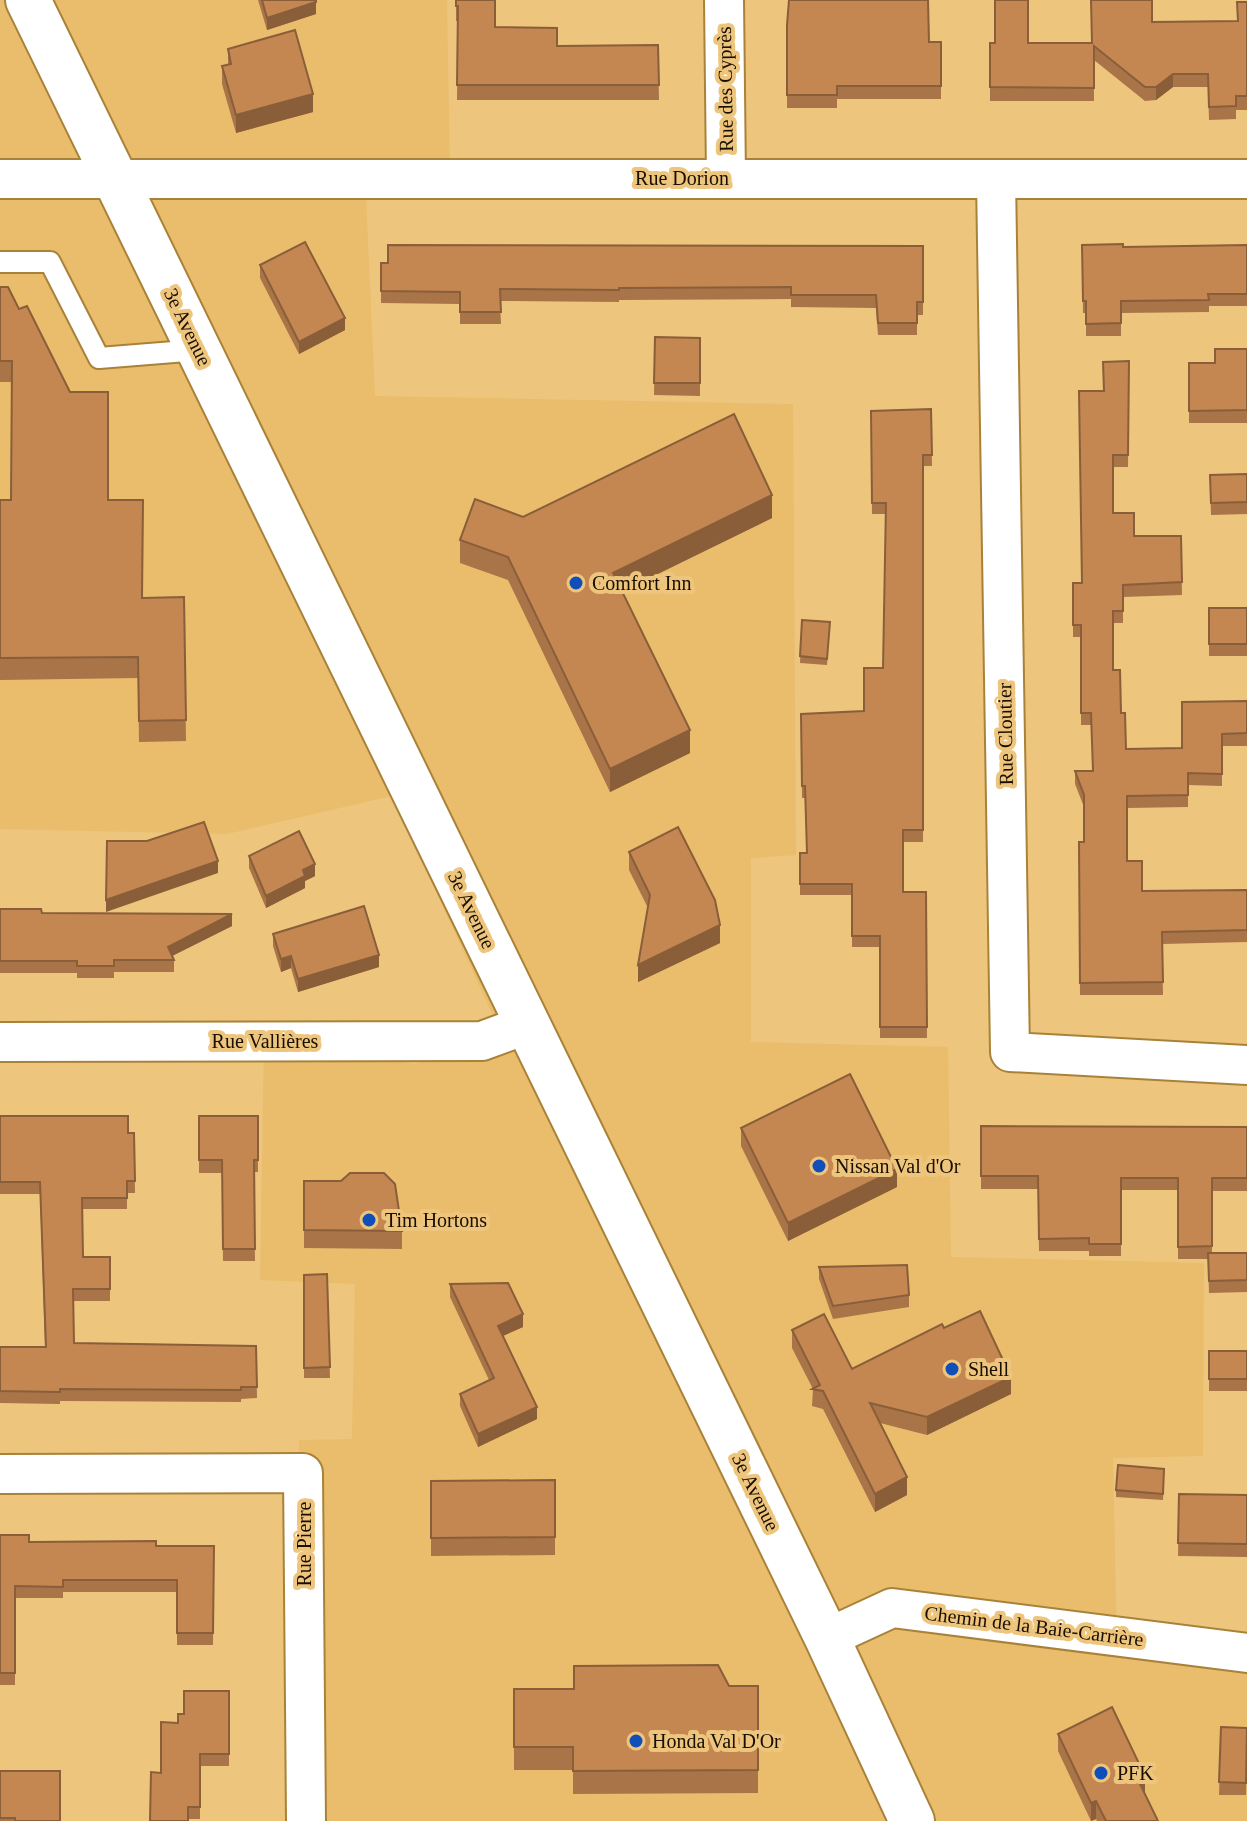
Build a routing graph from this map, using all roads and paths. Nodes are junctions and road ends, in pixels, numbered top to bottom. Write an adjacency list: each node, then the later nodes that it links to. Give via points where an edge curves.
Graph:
1 (28, 0): 5 (main road, 3e Avenue)
2 (724, 0): 3 (street, Rue des Cyprès)
3 (726, 178): 5 (street, Rue Dorion); 6 (street, Rue Dorion)
4 (0, 179): 5 (street, Rue Dorion)
5 (116, 179): 9 (main road, 3e Avenue)
6 (996, 179): 7 (street, Rue Dorion); 12 (street, Rue Cloutier, via 1010,1052)
7 (1247, 179)
8 (0, 262): 9 (lane, via 50,262 99,358)
9 (199, 350): 10 (main road, 3e Avenue)
10 (528, 1024): 11 (street, Rue Vallières, via 482,1041); 14 (main road, 3e Avenue)
11 (0, 1042)
12 (1247, 1065)
13 (0, 1474): 16 (street, Rue Pierre, via 303,1473)
14 (827, 1638): 15 (street, Chemin de la Baie-Carrière, via 892,1608); 17 (main road, 3e Avenue)
15 (1247, 1653)
16 (306, 1821)
17 (912, 1821)

